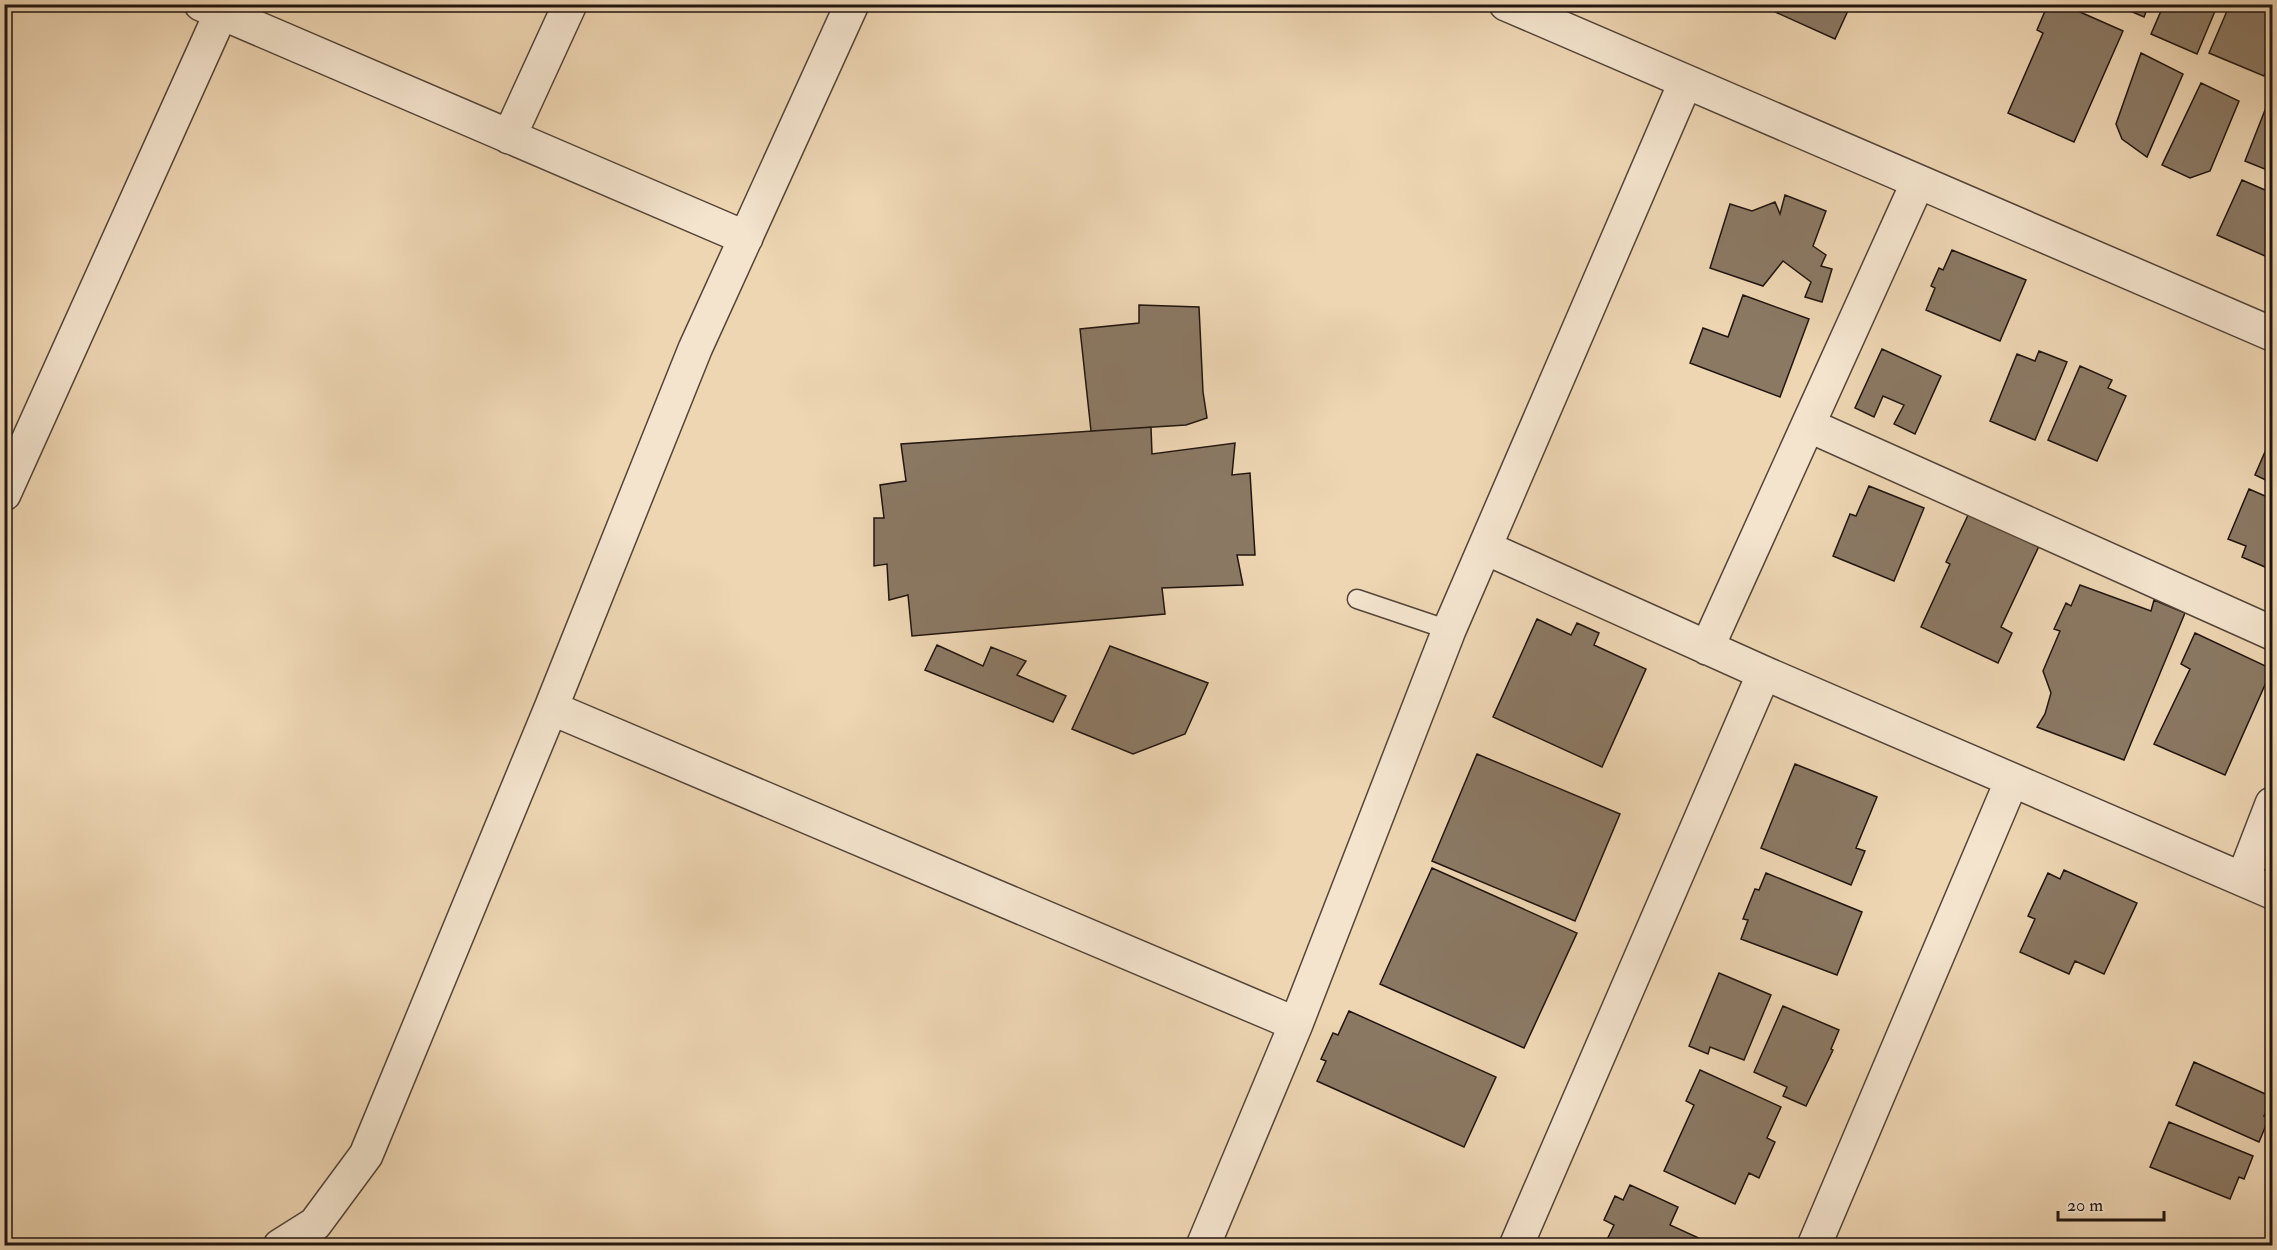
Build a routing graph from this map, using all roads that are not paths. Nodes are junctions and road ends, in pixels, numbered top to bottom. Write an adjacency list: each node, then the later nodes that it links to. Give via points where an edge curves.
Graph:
1 (570, 4): 6 (street)
2 (852, 4): 8 (street)
3 (1506, 4): 5 (street)
4 (211, 9): 6 (street); 11 (street)
5 (1685, 83): 7 (street); 12 (street)
6 (509, 137): 8 (street)
7 (1918, 182): 9 (street); 10 (street)
8 (746, 238): 18 (street, via 695,349)
9 (2272, 334)
10 (1808, 425): 15 (street); 16 (street)
11 (4, 494)
12 (1485, 548): 14 (street); 16 (street)
13 (1357, 599): 14 (lane)
14 (1449, 630): 23 (street)
15 (2272, 633)
16 (1707, 648): 17 (street)
17 (1764, 673): 19 (street); 26 (street)
18 (551, 708): 23 (street); 24 (street, via 366,1155 315,1224)
19 (2012, 780): 21 (street); 27 (street)
20 (2272, 804): 21 (street)
21 (2243, 879): 22 (street)
22 (2272, 892)
23 (1296, 1024): 25 (street)
24 (280, 1245)
25 (1203, 1245)
26 (1516, 1245)
27 (1814, 1245)

